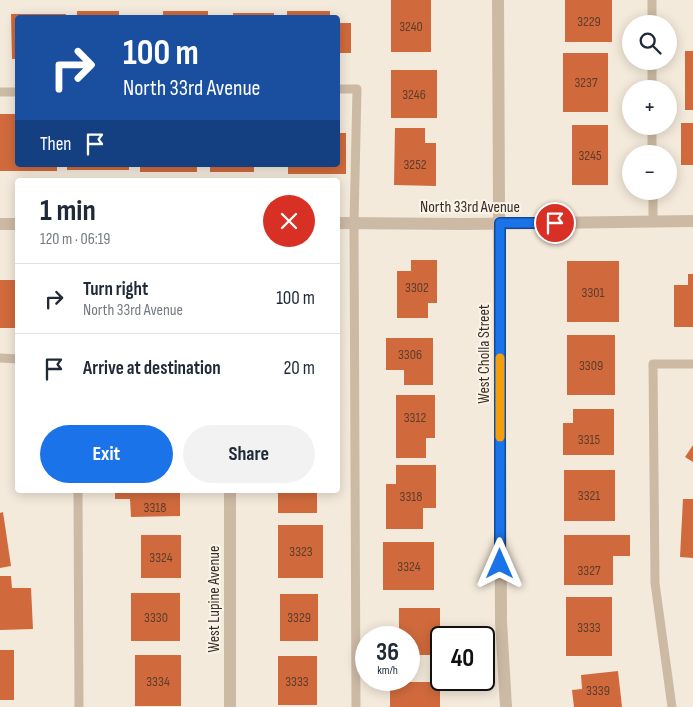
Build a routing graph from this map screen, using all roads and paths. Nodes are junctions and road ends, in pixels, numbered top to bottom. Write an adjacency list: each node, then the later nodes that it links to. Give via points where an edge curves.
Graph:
1 (498, 0): 12 (street, West Cholla Street)
2 (652, 0): 3 (lane)
3 (652, 15)
4 (340, 89): 11 (lane, via 357,89)
5 (0, 92): 6 (lane)
6 (15, 92)
7 (652, 200): 8 (lane)
8 (653, 221): 9 (street, North 33rd Avenue); 12 (street, North 33rd Avenue)
9 (693, 221)
10 (340, 223): 11 (street, North 33rd Avenue)
11 (354, 223): 12 (street, North 33rd Avenue); 22 (lane)
12 (500, 223): 23 (street, West Cholla Street, via 501,621)
13 (0, 224): 14 (street)
14 (15, 224)
15 (0, 358): 16 (lane)
16 (15, 359)
17 (693, 364): 24 (lane, via 653,364 655,583)
18 (78, 493): 20 (lane)
19 (230, 493): 21 (street, West Lupine Avenue)
20 (79, 707)
21 (230, 707)
22 (356, 707)
23 (506, 707)
24 (672, 707)

